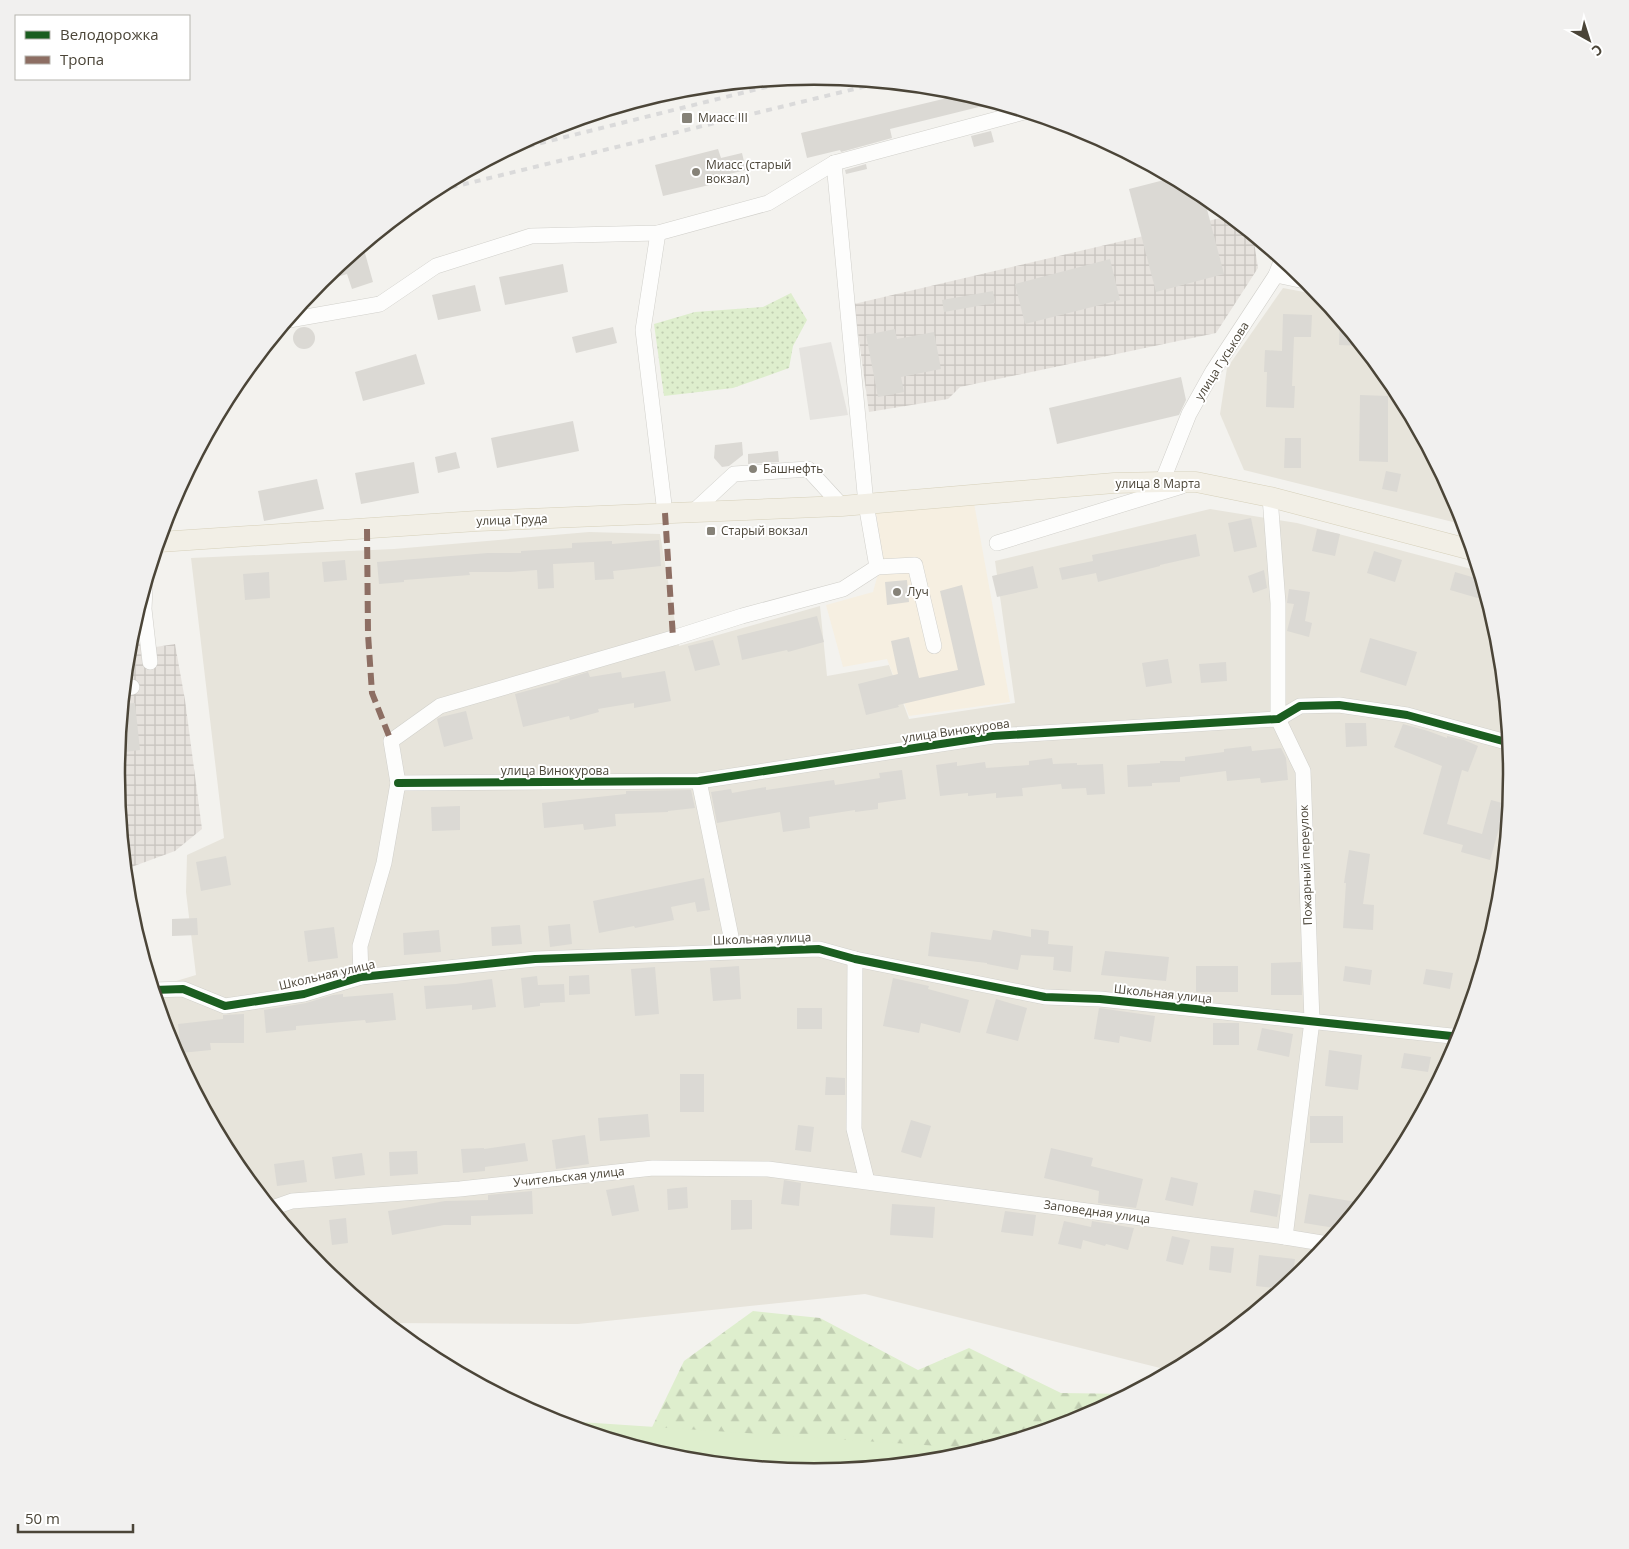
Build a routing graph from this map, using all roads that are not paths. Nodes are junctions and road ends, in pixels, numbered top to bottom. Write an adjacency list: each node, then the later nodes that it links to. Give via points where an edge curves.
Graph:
1 (1014, 115): 2 (street)
2 (834, 163): 3 (street, via 768,203); 11 (street)
3 (658, 233): 7 (street, via 531,236 436,266 380,304); 14 (street, via 643,330)
4 (1279, 266): 5 (street, улица Гуськова)
5 (1276, 275): 6 (street); 8 (street, улица Гуськова, via 1213,371 1190,414)
6 (1293, 279)
7 (297, 319)
8 (1162, 482): 9 (main road, улица 8 Марта); 11 (main road, улица 8 Марта, via 1114,483)
9 (1196, 482): 10 (main road, улица 8 Марта); 16 (street)
10 (1270, 497): 17 (main road, улица 8 Марта); 22 (street, Пожарный переулок, via 1278,603)
11 (866, 504): 12 (main road, улица Труда); 18 (street)
12 (842, 506): 13 (main road, улица Труда); 13 (street, via 808,469 734,474)
13 (694, 511): 14 (main road, улица Труда)
14 (666, 513): 15 (main road, улица Труда, via 477,521)
15 (166, 542)
16 (997, 543)
17 (1465, 548)
18 (877, 567): 20 (street, via 915,565); 25 (street, via 843,589 440,706 391,741)
19 (144, 612): 21 (street)
20 (934, 646)
21 (150, 662)
22 (1278, 719): 23 (street, улица Винокурова, via 1300,706 1339,705 1407,715); 24 (street, улица Винокурова, via 993,736); 30 (street, Пожарный переулок, via 1303,771)
23 (1503, 741)
24 (699, 781): 25 (street, улица Винокурова); 26 (street)
25 (398, 783): 28 (street, via 384,863 360,946)
26 (734, 951): 27 (street, Школьная улица, via 819,949); 28 (street, Школьная улица, via 535,958)
27 (855, 959): 30 (street, Школьная улица, via 1045,998 1100,1000); 32 (street, via 854,1129)
28 (362, 977): 29 (street, Школьная улица, via 304,994 225,1006 183,990)
29 (160, 990)
30 (1312, 1021): 31 (street, Школьная улица); 34 (street, Пожарный переулок)
31 (1453, 1036)
32 (867, 1181): 33 (street, Учительская улица, via 768,1169 653,1168 451,1190 292,1202); 34 (street, Заповедная улица)
33 (277, 1206)
34 (1285, 1237): 35 (street, Заповедная улица)
35 (1320, 1243)

